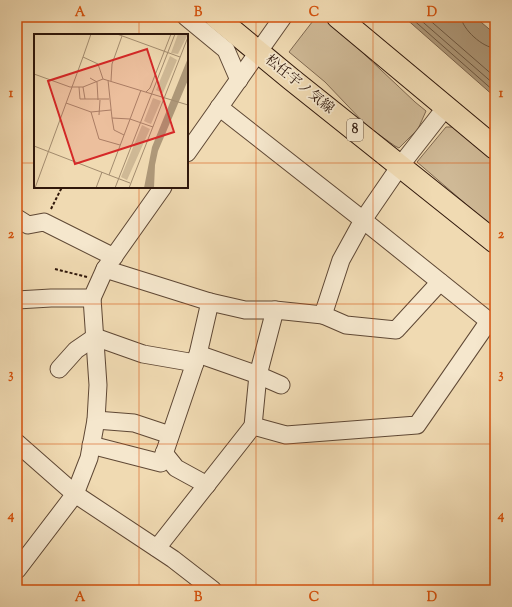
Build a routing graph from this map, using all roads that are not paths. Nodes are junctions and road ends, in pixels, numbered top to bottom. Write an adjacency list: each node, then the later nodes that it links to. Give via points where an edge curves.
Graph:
1 (186, 17): 6 (street, via 226,50)
2 (216, 17): 5 (main road, 松任宇ノ気線 / 8)
3 (283, 17): 5 (street)
4 (338, 17): 8 (main road)
5 (258, 52): 6 (street); 11 (main road, 松任宇ノ気線 / 8)
6 (239, 80): 7 (street)
7 (219, 108): 10 (street); 14 (street)
8 (446, 108): 9 (main road); 11 (street)
9 (495, 148)
10 (188, 152)
11 (400, 166): 14 (street); 15 (main road, 松任宇ノ気線 / 8)
12 (162, 188): 16 (street)
13 (17, 218): 16 (street, via 28,224 44,222)
14 (363, 220): 17 (street); 22 (street, via 341,260)
15 (495, 242)
16 (106, 269): 18 (street); 20 (street)
17 (440, 282): 22 (street, via 396,330 346,325); 23 (street)
18 (92, 298): 19 (street); 24 (street)
19 (17, 300)
20 (210, 302): 21 (street, via 245,310); 25 (street)
21 (275, 310): 22 (street); 27 (street)
22 (322, 315)
23 (492, 323): 30 (street, via 417,425 286,435)
24 (95, 337): 25 (street, via 143,354); 26 (street, via 76,350); 29 (street, via 98,385)
25 (196, 358): 27 (street); 31 (street)
26 (59, 369)
27 (258, 375): 28 (street); 30 (street)
28 (281, 385)
29 (96, 420): 31 (street, via 134,423); 33 (street)
30 (253, 426): 35 (street)
31 (170, 435): 34 (street)
32 (17, 443): 36 (street)
33 (91, 445): 34 (street, via 161,463); 36 (street, via 89,458)
34 (164, 453): 35 (street, via 176,468)
35 (207, 485): 37 (street)
36 (75, 494): 37 (street); 38 (street)
37 (157, 548): 39 (street)
38 (17, 570)
39 (213, 590)

